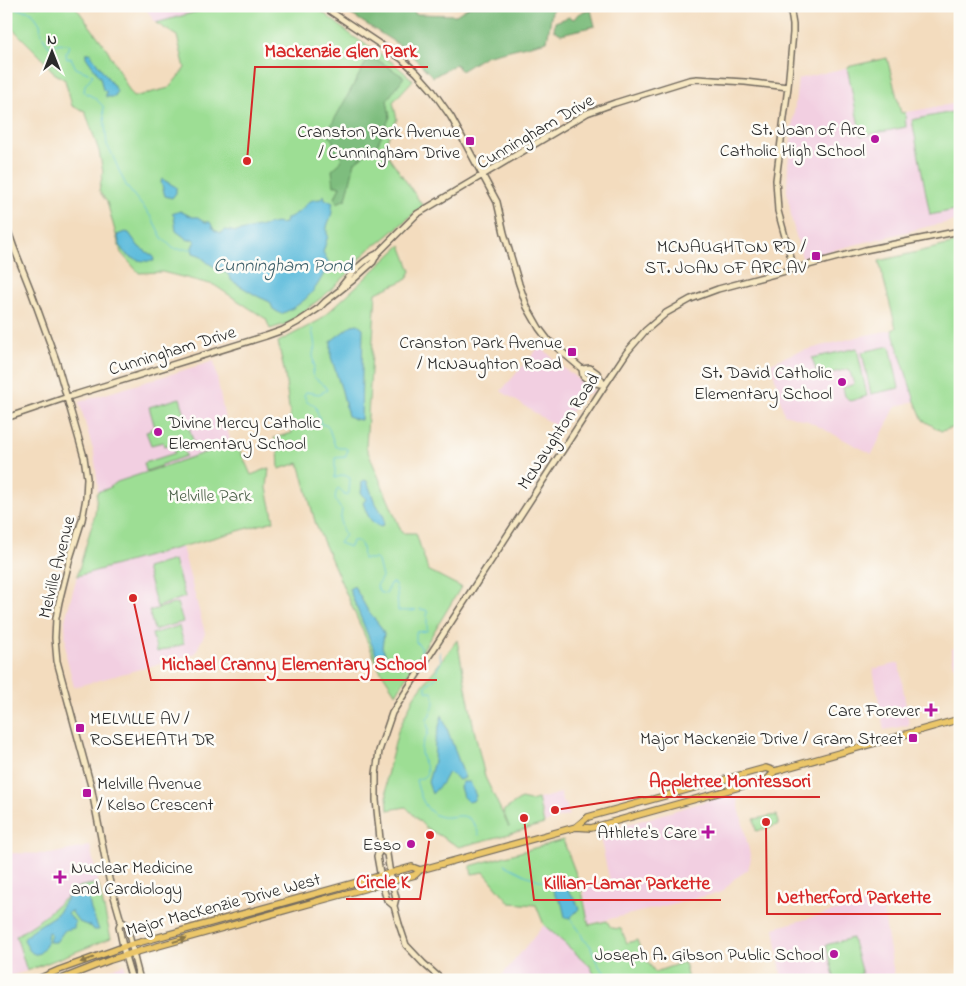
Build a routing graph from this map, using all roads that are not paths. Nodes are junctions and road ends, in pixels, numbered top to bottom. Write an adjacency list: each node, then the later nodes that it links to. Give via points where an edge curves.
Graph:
1 (325, 6): 4 (street, via 417,73 451,117)
2 (790, 6): 3 (street, via 793,33)
3 (788, 87): 4 (street, Cunningham Drive, via 689,80 588,114); 7 (street, via 776,180 778,211)
4 (483, 176): 8 (street, via 497,202 518,284 528,307 548,340); 10 (street, Cunningham Drive, via 417,214 318,308 283,330)
5 (6, 224): 10 (street, Melville Avenue)
6 (960, 231): 7 (street, McNaughton Road, via 865,250)
7 (794, 269): 9 (street, McNaughton Road, via 718,289 666,313 633,344)
8 (582, 369): 9 (street, via 591,382); 9 (street, via 590,368 597,373)
9 (604, 385): 15 (street, McNaughton Road, via 392,713 379,751 376,774)
10 (68, 397): 11 (street, Cunningham Drive); 22 (street, Melville Avenue, via 87,478 82,520 56,618 56,654)
11 (6, 418)
12 (960, 719): 13 (main road, Major MacKenzie Drive West)
13 (775, 771): 14 (main road, Major MacKenzie Drive West, via 768,779 666,808 591,828); 14 (main road, Major MacKenzie Drive West, via 766,768 588,817)
14 (576, 827): 16 (main road, Major MacKenzie Drive West)
15 (381, 849): 17 (street, McNaughton Road, via 387,854); 18 (street, McNaughton Road, via 377,856)
16 (420, 870): 17 (main road, Major MacKenzie Drive West, via 412,867); 19 (main road, Major MacKenzie Drive West, via 415,875)
17 (390, 874): 18 (main road, Major MacKenzie Drive West); 19 (street, McNaughton Road)
18 (381, 876): 20 (street, McNaughton Road); 23 (main road, Major MacKenzie Drive West)
19 (392, 881): 20 (main road, Major MacKenzie Drive West); 21 (street, McNaughton Road, via 396,898)
20 (382, 884): 21 (street, via 387,900); 25 (main road, Major MacKenzie Drive West, one-way to 20)
21 (394, 906): 31 (street, via 406,945)
22 (121, 921): 23 (street, Melville Avenue, via 127,926); 24 (street, Melville Avenue)
23 (132, 945): 24 (main road, Major MacKenzie Drive West); 25 (street, Melville Avenue)
24 (123, 947): 26 (street, Melville Avenue); 27 (main road, Major MacKenzie Drive West, one-way to 27)
25 (133, 953): 26 (main road, Major MacKenzie Drive West); 30 (street, Melville Avenue)
26 (125, 956): 28 (main road, Major MacKenzie Drive West); 29 (street, Melville Avenue)
27 (36, 980)
28 (59, 980)
29 (132, 980)
30 (140, 980)
31 (442, 980)

